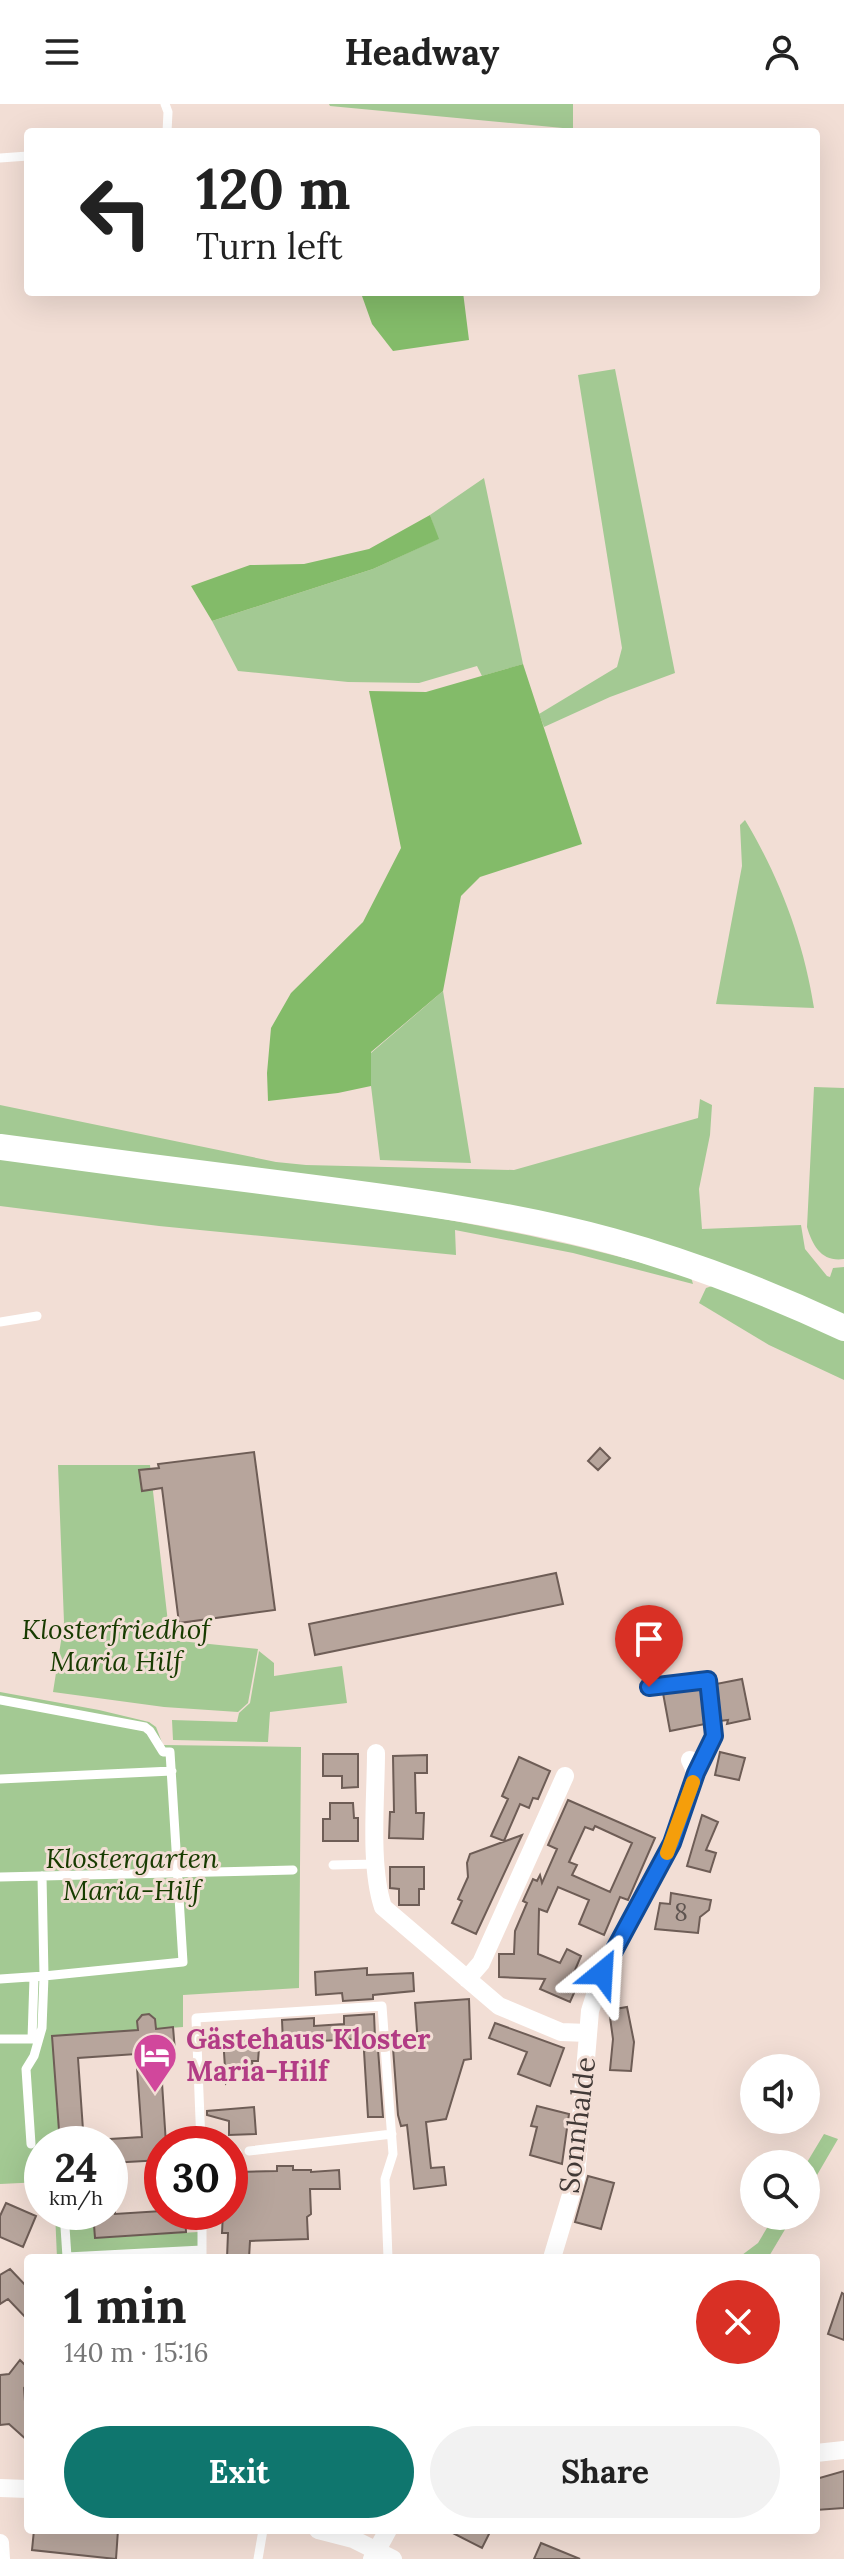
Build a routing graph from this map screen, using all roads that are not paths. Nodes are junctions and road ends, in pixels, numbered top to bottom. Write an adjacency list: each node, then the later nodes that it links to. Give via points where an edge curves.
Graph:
1 (165, 104): 2 (lane)
2 (167, 128)
3 (24, 156): 4 (lane)
4 (0, 158)
5 (0, 1147): 8 (main road, via 533,1223 705,1271)
6 (37, 1316): 7 (lane)
7 (0, 1322)
8 (844, 1328)
9 (649, 1687): 12 (lane, Sonnhalde, via 708,1680 714,1736)
10 (0, 1700): 13 (lane, via 145,1727 163,1752 169,1748)
11 (376, 1753): 16 (street)
12 (693, 1766): 25 (street, Sonnhalde, via 672,1843 602,1973)
13 (172, 1771): 15 (lane); 19 (lane)
14 (565, 1776): 24 (street, via 481,1963)
15 (0, 1779)
16 (376, 1864): 17 (lane); 24 (street, via 383,1907)
17 (333, 1865)
18 (293, 1870): 19 (lane)
19 (177, 1873): 20 (lane); 22 (lane, via 183,1962)
20 (42, 1876): 21 (lane); 22 (lane)
21 (0, 1877)
22 (39, 1977): 23 (lane); 26 (lane, via 32,2039); 27 (lane, via 42,2028 26,2069)
23 (0, 1979)
24 (467, 1979): 25 (street, via 499,2006 524,2018 561,2032)
25 (588, 2033): 36 (street, Sonnhalde, via 576,2178)
26 (0, 2039)
27 (30, 2126)
28 (200, 2126): 29 (lane, via 196,2018 382,2006)
29 (392, 2134): 30 (lane); 35 (lane, via 393,2154 385,2179)
30 (249, 2151)
31 (65, 2230): 33 (lane)
32 (202, 2230): 34 (lane)
33 (67, 2254)
34 (202, 2254)
35 (388, 2254)
36 (553, 2254)
37 (844, 2450): 38 (street)
38 (820, 2453)
39 (0, 2488): 40 (street)
40 (24, 2489)
41 (262, 2534): 47 (lane)
42 (334, 2534): 45 (street, via 353,2539)
43 (386, 2534): 45 (street)
44 (0, 2543): 46 (street)
45 (374, 2554): 48 (street)
46 (1, 2559)
47 (258, 2559)
48 (393, 2559)

